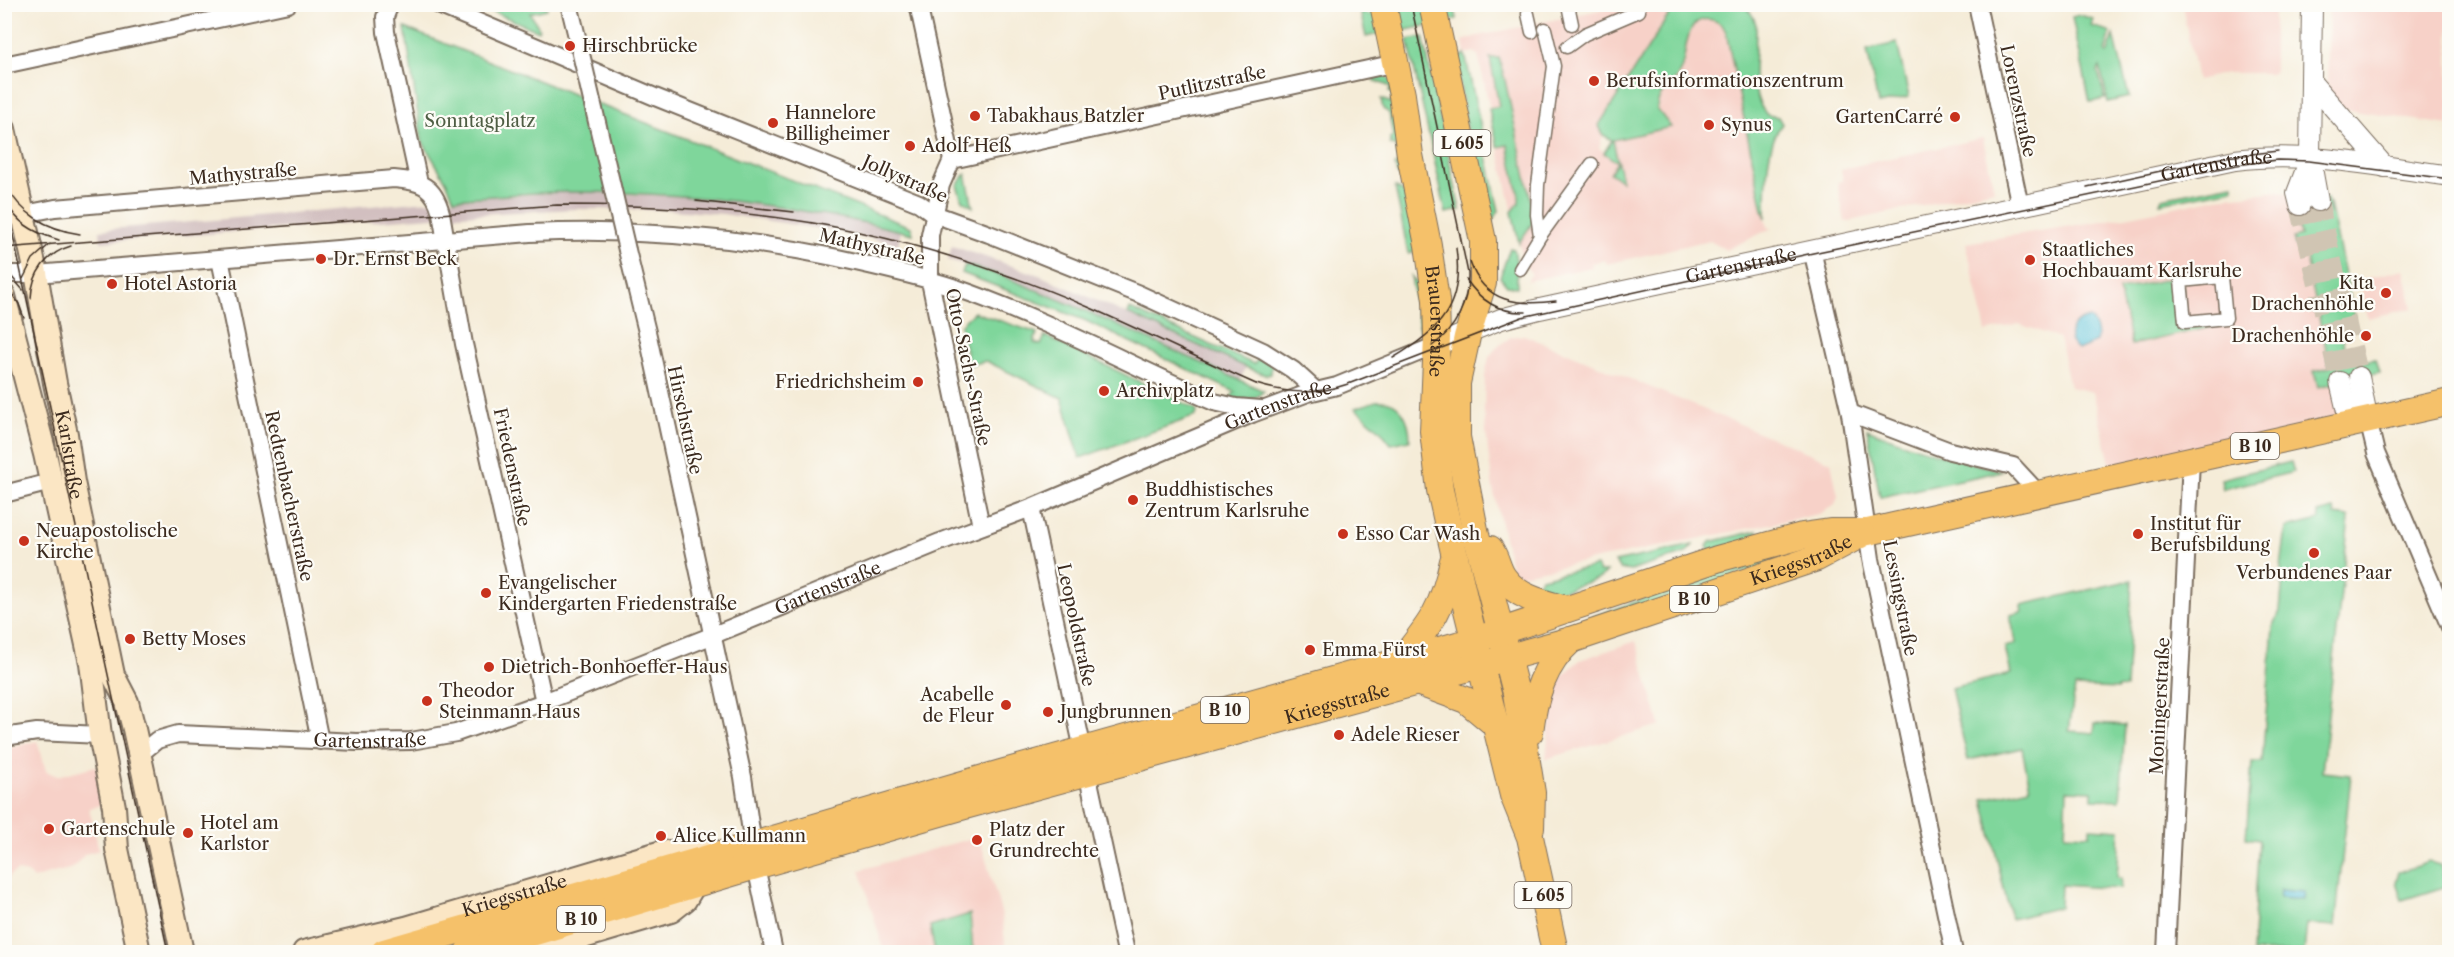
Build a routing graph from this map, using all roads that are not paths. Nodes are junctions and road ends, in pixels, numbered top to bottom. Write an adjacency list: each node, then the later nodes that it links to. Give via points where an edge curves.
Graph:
1 (288, 4): 16 (street)
2 (390, 4): 24 (street, via 385,17 386,32)
3 (436, 4): 27 (street, Jollystraße, via 919,203)
4 (570, 4): 60 (street, Hirschstraße, bridge, via 648,336)
5 (918, 4): 20 (street)
6 (1383, 4): 15 (main road, Brauerstraße / L 605)
7 (1432, 4): 39 (main road, Brauerstraße / L 605, via 1483,242 1483,283)
8 (1977, 4): 26 (street, Lorenzstraße)
9 (2313, 4): 17 (street)
10 (1568, 5): 13 (street)
11 (1639, 11): 14 (street, via 1585,34)
12 (1528, 14): 29 (street, via 1554,66 1538,185)
13 (1572, 24)
14 (1568, 47)
15 (1396, 63): 20 (street, Putlitzstraße); 40 (main road, Brauerstraße / L 605, via 1432,266)
16 (4, 65)
17 (2311, 82): 19 (street); 22 (street)
18 (4, 129): 28 (main road, Karlstraße)
19 (2310, 157): 22 (street, Gartenstraße); 25 (street); 26 (street, Gartenstraße, via 2235,160)
20 (952, 160): 27 (street)
21 (1592, 164): 29 (street)
22 (2385, 167): 23 (street, Gartenstraße)
23 (2450, 176)
24 (419, 183): 28 (street, Mathystraße, via 394,179); 30 (street, via 434,195)
25 (2309, 203)
26 (2020, 206): 31 (street, Gartenstraße)
27 (934, 214): 36 (street, Otto-Sachs-Straße); 43 (street, Jollystraße, via 1138,294 1263,351)
28 (14, 215): 35 (main road, Karlstraße)
29 (1540, 236): 33 (street)
30 (446, 240): 32 (street, Mathystraße); 36 (street, Mathystraße, via 568,231 695,235 809,252); 66 (street, Friedenstraße, via 464,344)
31 (1812, 250): 39 (street, Gartenstraße, via 1535,310); 46 (street, Lessingstraße)
32 (220, 259): 35 (street, Mathystraße); 70 (street, Redtenbacherstraße)
33 (1521, 269)
34 (4, 274): 35 (street, Mathystraße)
35 (36, 274): 71 (main road, Karlstraße, via 113,675 127,702)
36 (930, 281): 45 (street, Mathystraße, via 1030,316 1214,402); 53 (street, Otto-Sachs-Straße)
37 (4, 296): 49 (main road, Karlstraße)
38 (2226, 318): 38 (street, via 2185,322 2181,281 2222,277)
39 (1468, 332): 40 (street, Gartenstraße); 54 (main road, Brauerstraße / L 605, via 1457,383 1456,426)
40 (1437, 345): 43 (street, Gartenstraße, via 1336,386); 56 (main road, Brauerstraße / L 605, via 1435,459)
41 (2359, 377): 47 (street)
42 (2340, 382): 47 (street)
43 (1315, 390): 45 (street, Gartenstraße)
44 (2450, 402): 47 (main road, B 10)
45 (1264, 410): 52 (street, Gartenstraße)
46 (1850, 413): 51 (street, via 1950,451 2013,466); 55 (street, Lessingstraße)
47 (2359, 422): 48 (main road, B 10); 58 (street)
48 (2191, 461): 51 (main road, B 10); 88 (street, Moningerstraße)
49 (51, 482): 50 (street); 68 (main road, Karlstraße, via 91,663)
50 (4, 494)
51 (2039, 494): 55 (main road, B 10)
52 (1031, 508): 53 (street, Gartenstraße); 73 (street, Leopoldstraße)
53 (981, 526): 60 (street, Gartenstraße)
54 (1475, 530): 57 (main road, via 1513,588); 59 (main road, Brauerstraße / L 605)
55 (1868, 531): 57 (main road, Kriegsstraße / B 10, via 1802,536); 61 (main road, Kriegsstraße / B 10, via 1817,558); 87 (street, Lessingstraße)
56 (1454, 555): 62 (main road, Brauerstraße / L 605); 64 (main road, via 1436,616)
57 (1566, 609): 59 (main road, Kriegsstraße / B 10)
58 (2450, 627)
59 (1500, 633): 62 (main road, Kriegsstraße / B 10); 63 (main road, L 605)
60 (711, 636): 66 (street, Gartenstraße); 75 (street, Hirschstraße, via 743,777)
61 (1571, 640): 63 (main road, Kriegsstraße / B 10); 72 (main road, via 1548,667 1539,688)
62 (1478, 652): 63 (main road, Kriegsstraße / B 10); 64 (main road, Kriegsstraße / B 10); 65 (main road, Kriegsstraße / B 10); 67 (main road, L 605)
63 (1508, 658): 72 (main road, L 605)
64 (1401, 661): 73 (main road, Kriegsstraße / B 10)
65 (1417, 682): 67 (main road, via 1466,700); 73 (main road, Kriegsstraße / B 10)
66 (544, 702): 70 (street, Gartenstraße, via 440,736 411,741)
67 (1496, 724): 74 (main road, L 605, via 1513,795)
68 (99, 735): 69 (street, via 37,732); 78 (main road, Karlstraße)
69 (4, 737)
70 (320, 741): 71 (street, Gartenstraße, via 178,734 157,740)
71 (140, 754): 79 (main road, Karlstraße)
72 (1527, 754): 74 (main road, L 605, via 1533,793)
73 (1085, 761): 75 (main road, Kriegsstraße / B 10); 75 (main road, Kriegsstraße / B 10, via 795,832); 85 (street, Leopoldstraße)
74 (1530, 837): 86 (main road, L 605)
75 (754, 856): 76 (main road, Kriegsstraße / B 10); 84 (street, Hirschstraße)
76 (728, 863): 77 (main road, B 10); 80 (main road, Kriegsstraße, via 662,852 406,928); 81 (main road, B 10)
77 (694, 885): 82 (main road, B 10); 83 (main road, via 685,900 671,911)
78 (139, 952)
79 (182, 952)
80 (304, 952)
81 (384, 952)
82 (468, 952)
83 (533, 952)
84 (774, 952)
85 (1126, 952)
86 (1555, 952)
87 (1954, 952)
88 (2166, 952)

